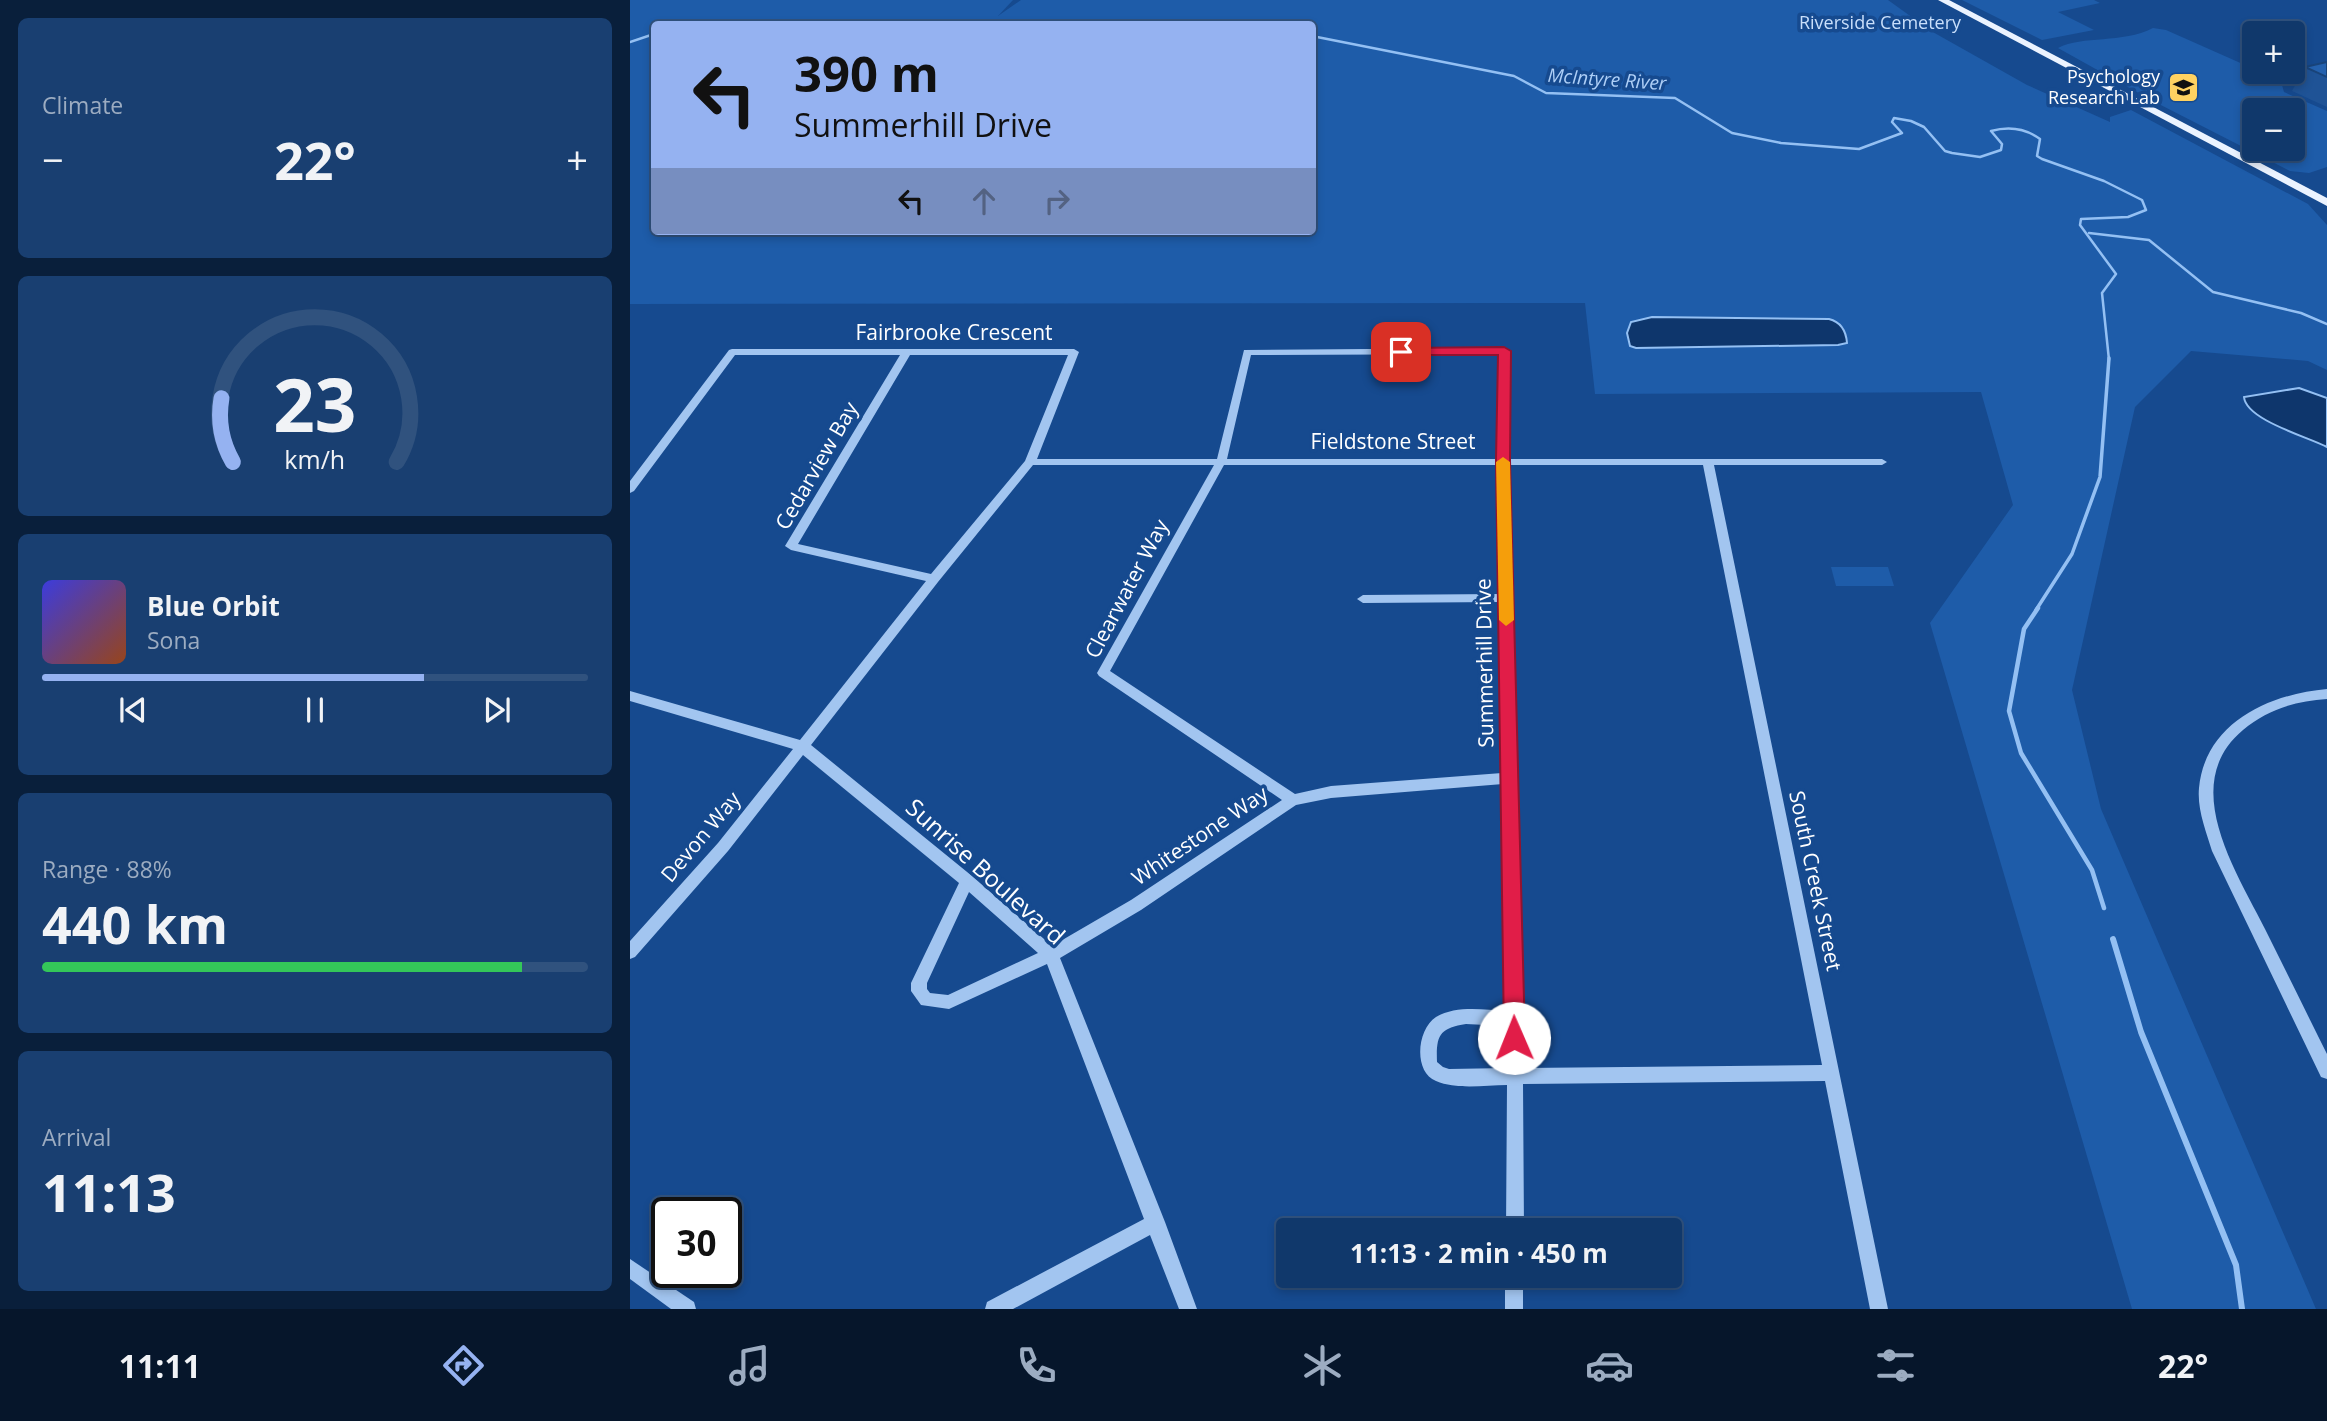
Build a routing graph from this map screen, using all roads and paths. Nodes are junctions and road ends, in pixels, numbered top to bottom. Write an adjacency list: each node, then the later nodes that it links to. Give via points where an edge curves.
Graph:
1 (1942, 0): 2 (main road)
2 (2327, 203)
3 (1247, 352): 5 (street, Summerhill Drive, via 1504,351); 7 (street, Clearwater Way)
4 (906, 353): 6 (street, Fairbrooke Crescent, via 1074,352); 10 (street, Fairbrooke Crescent, via 732,352); 11 (street, Cedarview Bay, via 791,546)
5 (1503, 461): 7 (street, Fieldstone Street); 8 (street, Fieldstone Street); 13 (street, Summerhill Drive)
6 (1030, 462): 7 (street, Fieldstone Street); 11 (street, Fairbrooke Crescent)
7 (1221, 462): 18 (street, Clearwater Way, via 1102,673)
8 (1708, 462): 9 (street, Fieldstone Street); 24 (street, South Creek Street)
9 (1882, 462)
10 (630, 489)
11 (934, 579): 16 (street, Fairbrooke Crescent)
12 (1363, 598): 13 (street)
13 (1506, 598): 17 (street, Summerhill Drive)
14 (2327, 694): 23 (street, via 2304,696 2249,715 2218,751 2206,786 2208,816 2219,851)
15 (630, 696): 16 (street, Sunrise Boulevard)
16 (802, 746): 19 (street, Sunrise Boulevard); 20 (street, Devon Way, via 723,847)
17 (1510, 778): 18 (street, Whitestone Way, via 1331,792); 22 (street, Summerhill Drive)
18 (1293, 800): 21 (street, Whitestone Way, via 1136,905)
19 (967, 881): 21 (street, Sunrise Boulevard); 21 (street, via 922,975 919,991 926,1000 949,1002)
20 (630, 952)
21 (1051, 955): 27 (street, Sunrise Boulevard)
22 (1514, 1018): 25 (street, Summerhill Drive); 25 (street, via 1441,1021 1433,1028 1427,1052 1429,1065 1438,1074)
23 (2327, 1070)
24 (1832, 1073): 25 (street); 34 (street, South Creek Street)
25 (1515, 1076): 26 (street, Summerhill Drive)
26 (1515, 1218)
27 (1156, 1222): 31 (street); 32 (street, Sunrise Boulevard)
28 (630, 1268): 30 (street)
29 (1514, 1288): 33 (street)
30 (687, 1309)
31 (994, 1309)
32 (1188, 1309)
33 (1514, 1309)
34 (1879, 1309)

